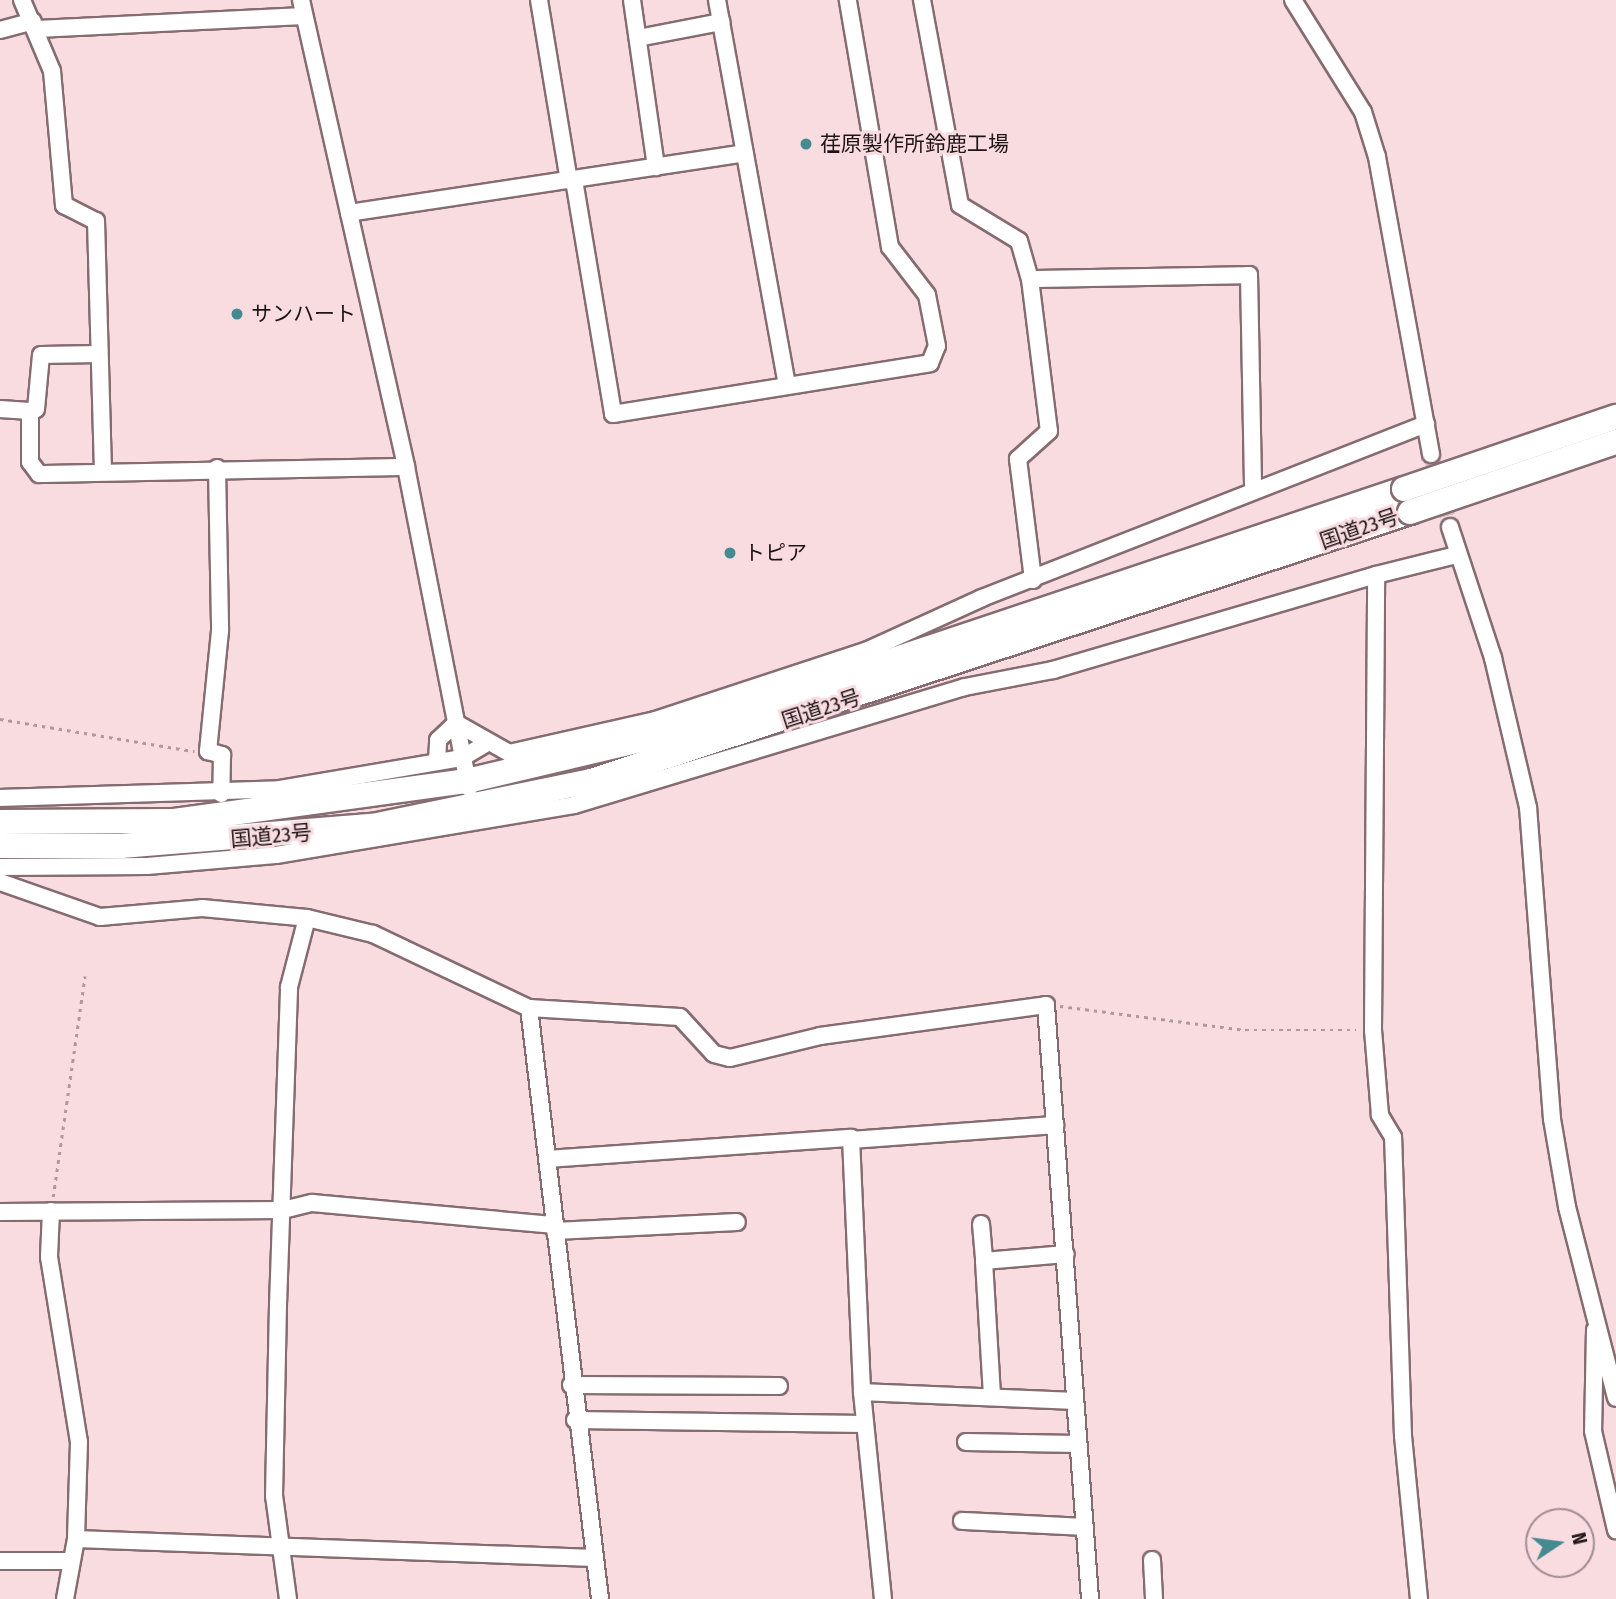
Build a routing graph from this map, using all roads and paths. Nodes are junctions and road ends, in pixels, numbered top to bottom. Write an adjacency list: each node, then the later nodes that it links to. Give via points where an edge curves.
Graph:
1 (23, 0): 10 (street)
2 (539, 0): 15 (street)
3 (632, 0): 12 (street)
4 (717, 0): 9 (street)
5 (848, 0): 19 (street, via 890,247 927,295 937,346 930,363)
6 (922, 0): 17 (street, via 960,205 1019,241)
7 (1293, 0): 23 (street, via 1363,112)
8 (303, 8): 10 (street); 16 (street)
9 (721, 22): 12 (street); 13 (street)
10 (35, 25): 11 (street); 18 (street, via 52,71 64,205 96,221)
11 (0, 30)
12 (638, 38): 14 (street)
13 (744, 153): 14 (street); 19 (street)
14 (656, 167): 15 (street)
15 (572, 180): 16 (street); 19 (street, via 614,414)
16 (349, 214): 26 (street)
17 (1030, 279): 29 (street, via 1249,275); 34 (street, via 1049,431 1018,459)
18 (99, 354): 21 (street, via 41,355 36,409); 28 (street)
19 (787, 386)
20 (0, 409): 21 (street)
21 (30, 411): 28 (street, via 30,462 39,474)
22 (1616, 417): 30 (highway, 国道23号, bridge)
23 (1426, 424): 25 (street); 29 (street)
24 (1616, 442): 30 (highway, 国道23号, bridge)
25 (1431, 454)
26 (406, 467): 27 (street); 36 (street)
27 (217, 468): 28 (street); 38 (street, via 220,631)
28 (103, 471)
29 (1253, 490): 34 (street)
30 (1407, 500): 40 (highway, 国道23号, via 687,729); 44 (highway, 国道23号, via 677,757)
31 (1450, 527): 32 (street)
32 (1457, 555): 33 (street); 65 (street, via 1493,658 1528,807 1552,1119)
33 (1376, 575): 47 (street, via 1054,670 965,687 548,811 276,855 146,866); 53 (street)
34 (1033, 580): 37 (street, via 868,650 655,720 509,753)
35 (0, 719): 38 (path)
36 (456, 723): 37 (street); 39 (street, via 438,740); 40 (street)
37 (489, 742): 40 (street)
38 (208, 751): 42 (street, via 222,755)
39 (437, 762): 40 (street); 41 (street)
40 (465, 770): 41 (highway, 国道23号); 44 (street)
41 (333, 793): 42 (street); 45 (highway, 国道23号, via 174,821)
42 (221, 794): 43 (street)
43 (0, 798)
44 (473, 807): 46 (highway, 国道23号, via 246,839)
45 (0, 822)
46 (0, 846)
47 (0, 867)
48 (0, 882): 49 (street, via 100,917 202,908)
49 (307, 918): 52 (street, via 373,934); 57 (street, via 289,987)
50 (85, 976): 58 (path)
51 (1046, 1005): 52 (street, via 820,1036 730,1058 714,1054 680,1017); 53 (path, via 1122,1010 1245,1030); 54 (street)
52 (529, 1008): 56 (street)
53 (1373, 1030): 91 (street, via 1380,1115 1393,1137 1403,1436)
54 (1055, 1125): 55 (street); 63 (street)
55 (851, 1138): 56 (street); 68 (street)
56 (547, 1159): 62 (street)
57 (283, 1210): 58 (street); 62 (street, via 312,1203); 80 (street)
58 (51, 1211): 59 (street); 79 (street, via 49,1257 79,1442)
59 (0, 1212)
60 (737, 1222): 62 (street)
61 (981, 1224): 64 (street)
62 (555, 1228): 66 (street)
63 (1066, 1254): 64 (street); 71 (street)
64 (984, 1261): 69 (street)
65 (1597, 1324): 70 (street); 78 (street, via 1593,1431)
66 (571, 1385): 67 (street); 72 (street)
67 (779, 1386)
68 (862, 1392): 69 (street); 73 (street)
69 (992, 1396): 71 (street)
70 (1616, 1398)
71 (1074, 1401): 75 (street)
72 (575, 1420): 73 (street); 81 (street)
73 (865, 1424): 88 (street)
74 (966, 1442): 75 (street)
75 (1077, 1444): 77 (street)
76 (962, 1521): 77 (street)
77 (1083, 1527): 89 (street)
78 (1616, 1530)
79 (76, 1539): 80 (street); 84 (street)
80 (277, 1545): 81 (street); 86 (street)
81 (595, 1558): 87 (street)
82 (1152, 1560): 90 (street)
83 (0, 1561): 84 (street)
84 (71, 1561): 85 (street)
85 (65, 1599)
86 (288, 1599)
87 (600, 1599)
88 (883, 1599)
89 (1090, 1599)
90 (1154, 1599)
91 (1419, 1599)

